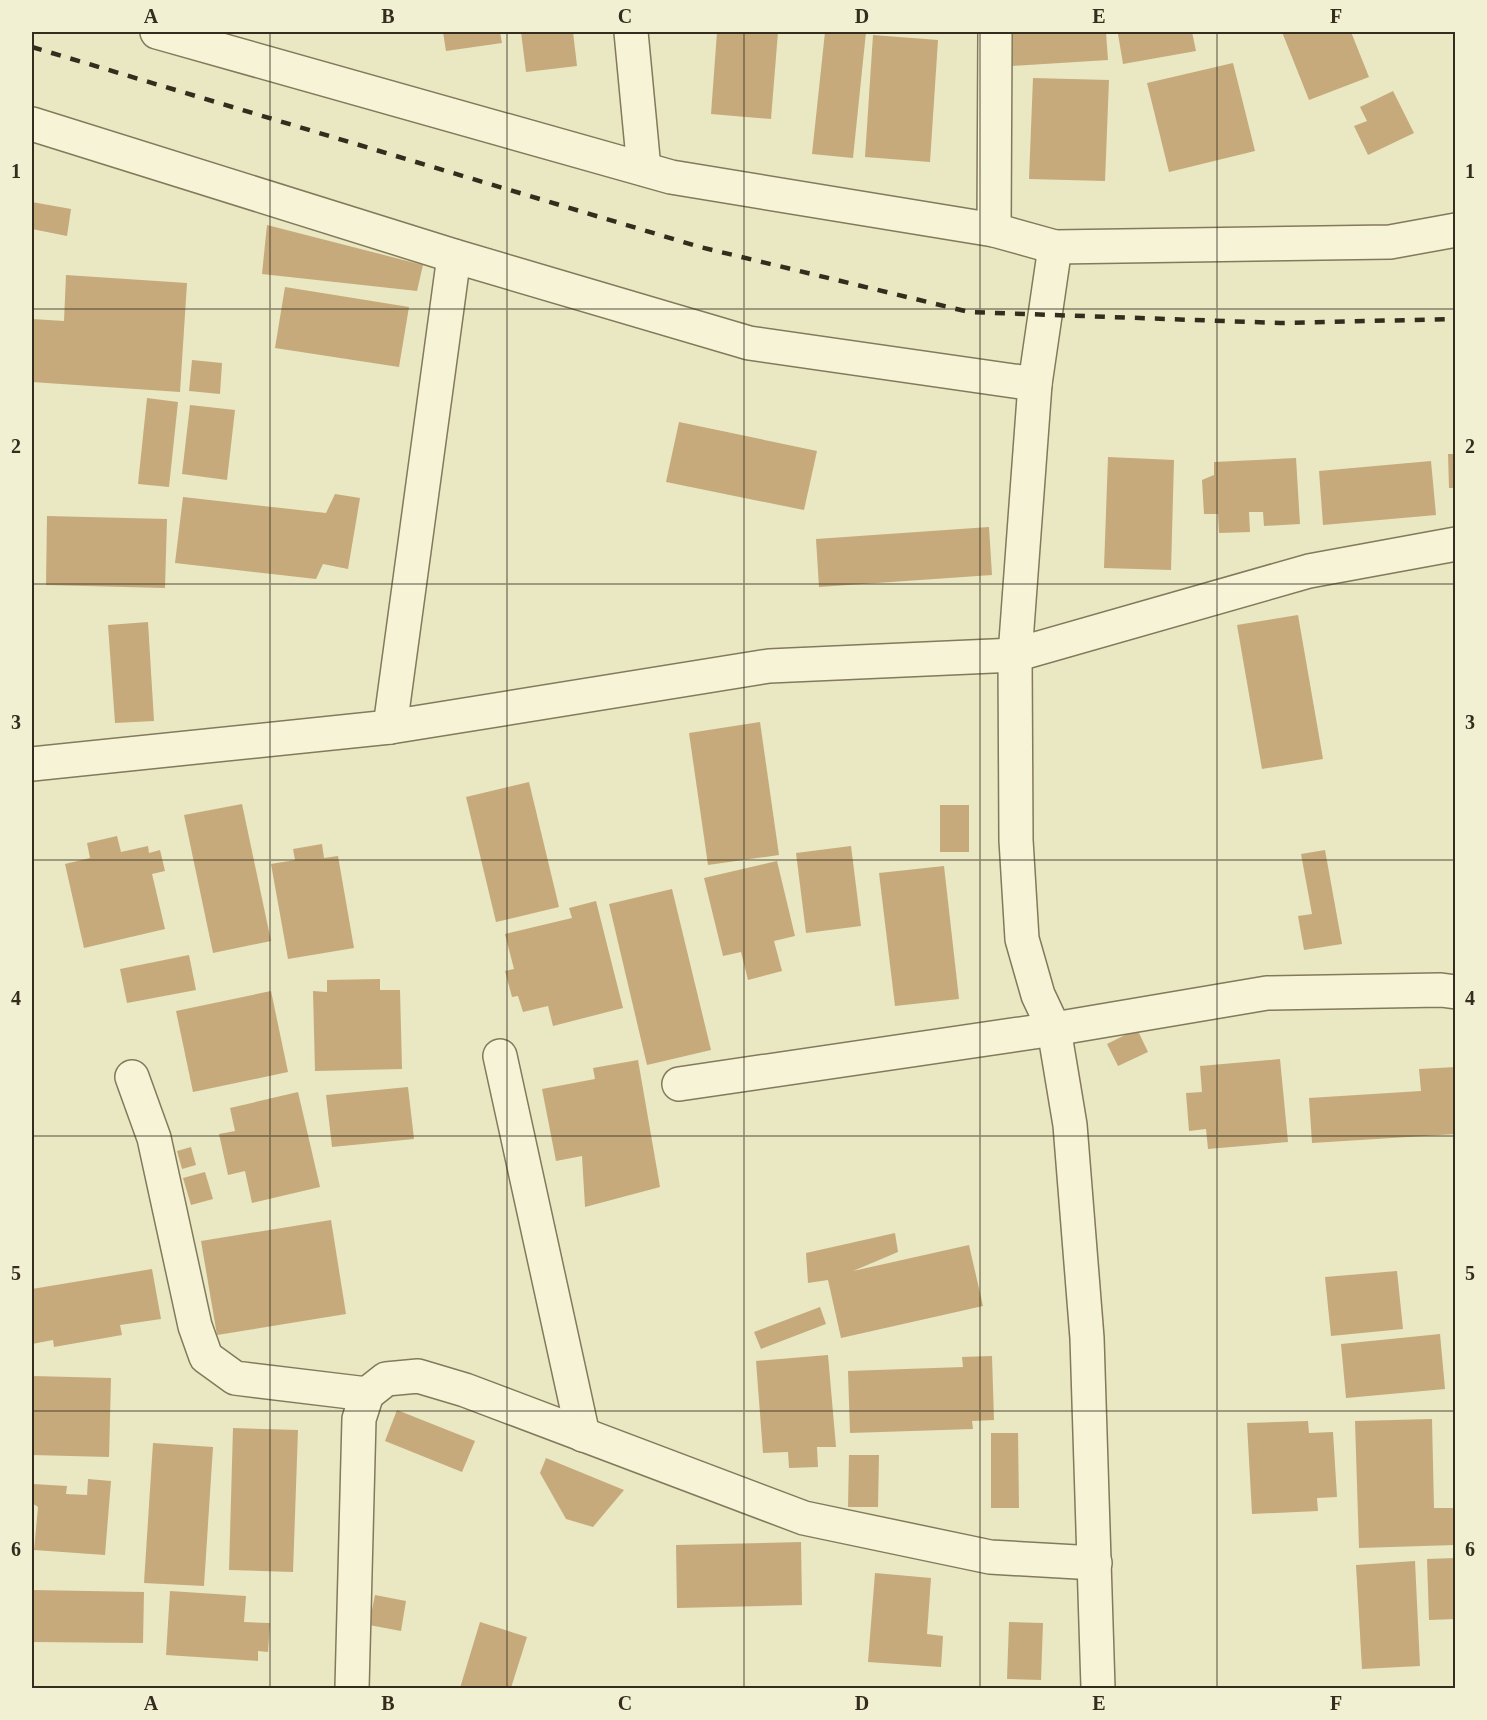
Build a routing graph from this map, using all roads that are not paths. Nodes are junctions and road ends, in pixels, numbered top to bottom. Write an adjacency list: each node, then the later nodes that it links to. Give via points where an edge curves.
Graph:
1 (631, 32): 5 (street)
2 (995, 32): 6 (street)
3 (176, 35): 5 (street)
4 (32, 124): 9 (street)
5 (644, 169): 6 (street, via 671,177)
6 (994, 230): 8 (street)
7 (1455, 230): 8 (street, via 1390,242)
8 (1055, 247): 10 (street)
9 (454, 256): 10 (street, via 749,343); 13 (street)
10 (1035, 384): 12 (street)
11 (1455, 544): 12 (street, via 1309,571)
12 (1015, 655): 13 (street, via 769,666); 16 (street, via 1016,840 1022,939 1038,995)
13 (390, 727): 14 (street)
14 (32, 764)
15 (1455, 992): 16 (street, via 1267,993)
16 (1054, 1029): 19 (street); 22 (street, via 1070,1125 1087,1338)
17 (500, 1056): 21 (street)
18 (132, 1077): 20 (street, via 154,1138 195,1326 206,1357 235,1378)
19 (679, 1083)
20 (367, 1394): 21 (street, via 386,1379 418,1376); 23 (street, via 359,1419)
21 (583, 1435): 22 (street, via 804,1518 990,1557)
22 (1095, 1563): 24 (street)
23 (352, 1689)
24 (1098, 1689)

